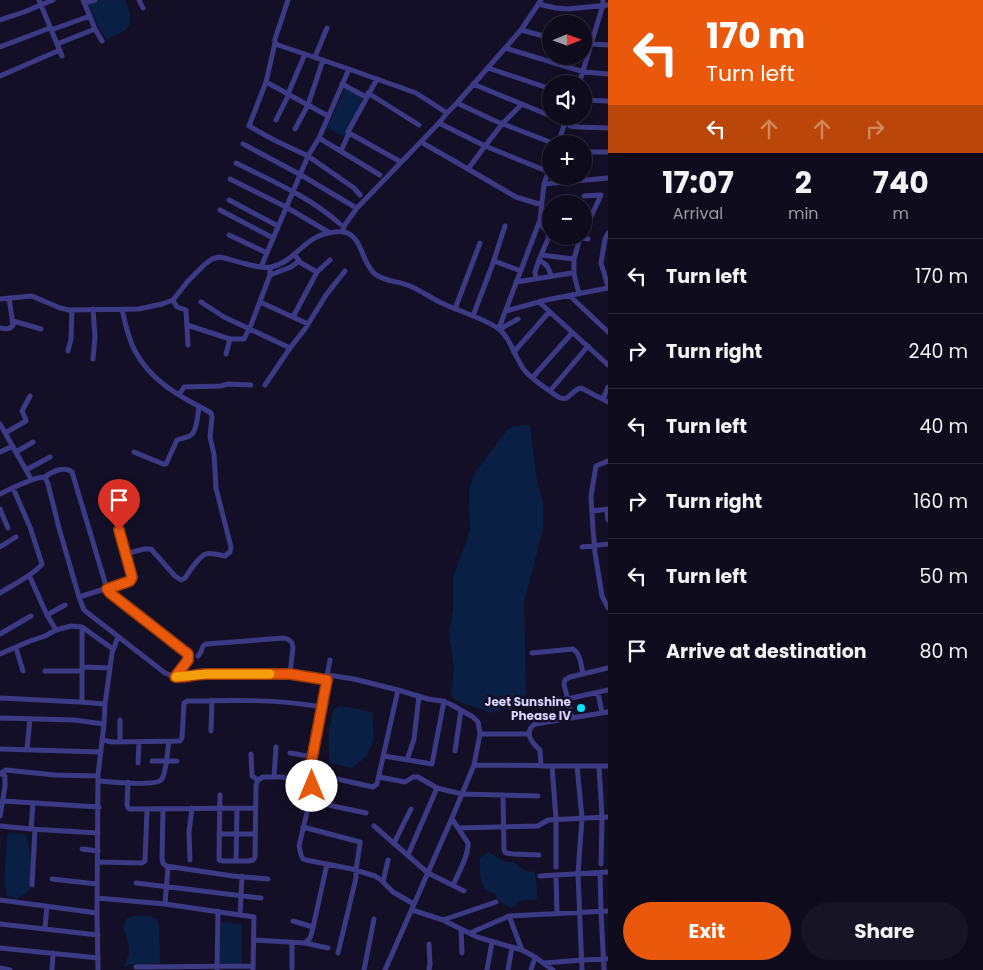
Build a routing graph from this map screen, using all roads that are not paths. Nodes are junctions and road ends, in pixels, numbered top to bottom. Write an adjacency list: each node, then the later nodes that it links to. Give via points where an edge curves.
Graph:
1 (53, 0): 6 (street)
2 (95, 0): 7 (street)
3 (139, 0): 11 (street)
4 (288, 0): 20 (street)
5 (575, 0): 10 (street)
6 (40, 2): 13 (street, via 24,12); 15 (street)
7 (83, 2): 12 (street)
8 (540, 2): 10 (street, via 556,8); 17 (street)
9 (605, 3): 10 (street); 21 (street)
10 (575, 7)
11 (143, 8)
12 (90, 16): 15 (street); 16 (street)
13 (0, 20)
14 (327, 28): 30 (street)
15 (51, 29): 22 (street); 25 (street)
16 (95, 29): 19 (street); 22 (street)
17 (521, 30): 18 (street); 26 (street)
18 (542, 36)
19 (102, 41)
20 (275, 43): 28 (street); 40 (street)
21 (592, 43)
22 (57, 44): 27 (street)
23 (608, 45): 24 (street)
24 (592, 46)
25 (0, 47)
26 (505, 48): 33 (street); 35 (street)
27 (60, 50): 29 (street); 38 (street)
28 (305, 54): 30 (street); 44 (street)
29 (62, 56)
30 (315, 57): 31 (street)
31 (323, 60): 34 (street); 50 (street)
32 (586, 65): 35 (street)
33 (488, 68): 42 (street); 43 (street)
34 (349, 69): 39 (street); 41 (street)
35 (584, 72): 36 (street); 37 (street)
36 (608, 74)
37 (583, 75)
38 (0, 76)
39 (377, 79): 45 (street); 52 (street, via 416,94)
40 (266, 82): 44 (street); 70 (street, via 249,126)
41 (342, 84): 45 (street); 53 (street)
42 (473, 84): 48 (street); 49 (street)
43 (542, 86)
44 (288, 94): 50 (street); 54 (street)
45 (368, 95): 57 (street); 61 (street)
46 (592, 100): 47 (street)
47 (608, 101)
48 (457, 103): 52 (street); 56 (street)
49 (522, 104): 51 (street); 56 (street)
50 (308, 105): 53 (street); 60 (street)
51 (542, 112)
52 (447, 113): 55 (street)
53 (328, 116): 62 (street)
54 (276, 120)
55 (439, 123): 64 (street); 66 (street)
56 (503, 123): 63 (street); 66 (street)
57 (419, 125)
58 (569, 125): 59 (street)
59 (608, 128)
60 (296, 129)
61 (349, 133): 67 (street); 71 (street)
62 (319, 138): 67 (street); 70 (street)
63 (542, 138)
64 (421, 142): 71 (street); 73 (street)
65 (243, 144): 75 (street)
66 (485, 146): 73 (street); 74 (street)
67 (341, 151): 76 (street)
68 (592, 152): 69 (street)
69 (608, 152)
70 (308, 156): 75 (street); 81 (street)
71 (401, 162): 95 (street, via 357,208)
72 (236, 163): 80 (street)
73 (468, 169): 85 (street, via 516,197)
74 (542, 169)
75 (301, 175): 80 (street); 84 (street)
76 (380, 175)
77 (608, 178): 79 (street)
78 (230, 179): 86 (street)
79 (592, 180)
80 (293, 192): 86 (street); 91 (street)
81 (360, 195)
82 (592, 196): 89 (street, via 601,195)
83 (229, 200): 92 (street)
84 (353, 206)
85 (542, 206): 88 (street)
86 (286, 207): 92 (street); 96 (street)
87 (220, 210): 99 (street)
88 (541, 212): 90 (street)
89 (592, 214)
90 (540, 220): 94 (street); 113 (street)
91 (340, 224)
92 (278, 226): 99 (street)
93 (505, 226): 108 (street)
94 (542, 226)
95 (343, 232): 96 (street); 130 (street, via 356,240 365,262 381,278 413,287)
96 (330, 233): 104 (street, via 312,239)
97 (608, 233): 120 (street, via 601,263)
98 (229, 235): 103 (street)
99 (273, 238): 103 (street)
100 (480, 243): 130 (street)
101 (545, 245): 105 (street)
102 (578, 245): 106 (street)
103 (266, 253): 110 (street)
104 (294, 254): 109 (street); 111 (street)
105 (540, 258): 106 (street); 117 (street, via 546,263); 118 (street)
106 (574, 259): 115 (street)
107 (330, 260): 114 (street)
108 (494, 260): 113 (street); 135 (street)
109 (299, 261): 114 (street); 116 (street)
110 (260, 267): 111 (street); 125 (street, via 228,258 212,259 195,273)
111 (270, 268): 116 (street)
112 (345, 271): 139 (street)
113 (520, 271): 119 (street)
114 (317, 272): 136 (street)
115 (574, 274): 117 (street); 121 (street)
116 (270, 275): 127 (street)
117 (551, 276): 118 (street)
118 (536, 279): 119 (street)
119 (516, 282): 132 (street)
120 (608, 287): 121 (street)
121 (579, 294): 122 (street)
122 (570, 296): 128 (street); 145 (street)
123 (9, 298): 124 (street); 134 (street, via 32,296); 138 (street)
124 (0, 299)
125 (173, 300): 129 (street, via 151,307); 140 (street, via 177,307 186,310)
126 (201, 302): 142 (street)
127 (260, 302): 136 (street); 142 (street)
128 (539, 302): 132 (street); 133 (street)
129 (122, 309): 131 (street); 161 (street, via 126,328 141,362 160,383)
130 (455, 309): 135 (street)
131 (93, 310): 134 (street); 154 (street)
132 (506, 311): 144 (street)
133 (549, 312): 146 (street); 152 (street)
134 (72, 315): 151 (street)
135 (473, 316): 144 (street)
136 (293, 317): 139 (street)
137 (518, 319): 144 (street)
138 (13, 321): 141 (street, via 11,328); 143 (street)
139 (308, 324): 150 (street)
140 (188, 325): 147 (street); 148 (street)
141 (0, 328)
142 (249, 328): 147 (street, via 244,339); 150 (street)
143 (41, 329)
144 (499, 329): 152 (street)
145 (608, 332)
146 (572, 333): 149 (street); 156 (street)
147 (230, 339): 153 (street)
148 (188, 345)
149 (588, 346): 155 (street); 160 (street)
150 (290, 348): 158 (street)
151 (68, 351)
152 (514, 352): 156 (street)
153 (226, 354)
154 (93, 359)
155 (608, 365)
156 (532, 378): 160 (street)
157 (251, 384): 161 (street, via 184,387)
158 (265, 385)
159 (608, 387): 163 (street)
160 (550, 391): 163 (street, via 563,400 581,388)
161 (179, 395): 165 (street)
162 (30, 396): 167 (street, via 22,411 26,421)
163 (603, 399): 164 (street)
164 (608, 402)
165 (199, 406): 172 (street, via 192,435 177,440 166,464); 191 (street, via 212,416 210,437 216,488 230,552 224,556 204,554 181,580 151,549)
166 (0, 424): 167 (street)
167 (5, 433): 169 (street)
168 (33, 442): 171 (street)
169 (13, 446): 170 (street); 171 (street)
170 (0, 452)
171 (16, 452): 176 (street)
172 (134, 452)
173 (50, 457): 176 (street)
174 (608, 461): 175 (street); 183 (street, via 596,466)
175 (608, 469)
176 (26, 470): 178 (street)
177 (45, 477): 178 (street); 193 (street, via 65,469 72,472); 197 (street)
178 (31, 479): 179 (street)
179 (14, 488): 180 (street); 192 (street, via 42,564)
180 (0, 494)
181 (0, 509): 185 (street)
182 (608, 509): 183 (street); 184 (street)
183 (592, 511): 190 (street)
184 (608, 520)
185 (8, 528)
186 (119, 530): 191 (street)
187 (16, 537): 189 (street)
188 (608, 544): 190 (street)
189 (0, 547)
190 (588, 547): 195 (street)
191 (125, 554): 193 (street, via 132,579)
192 (29, 575): 196 (street); 200 (street)
193 (107, 589): 197 (street); 219 (street, via 188,654 188,660)
194 (608, 590): 195 (street)
195 (602, 591): 199 (street)
196 (0, 593)
197 (79, 597): 205 (street, via 84,610)
198 (64, 605): 200 (street)
199 (608, 608)
200 (47, 615): 203 (street)
201 (31, 616): 204 (street)
202 (82, 628): 203 (street, via 71,626); 207 (street); 214 (street)
203 (56, 630): 206 (street)
204 (0, 634)
205 (118, 637): 207 (street); 219 (street)
206 (16, 648): 209 (street); 215 (street)
207 (113, 649): 212 (street)
208 (532, 653): 218 (street, via 576,651)
209 (0, 654)
210 (198, 656): 217 (street, via 206,644 284,638 293,647)
211 (330, 660): 220 (street)
212 (110, 668): 214 (street); 230 (street)
213 (608, 668): 218 (street)
214 (83, 669): 216 (street); 229 (street)
215 (23, 671)
216 (45, 671)
217 (290, 674): 219 (street); 220 (street)
218 (583, 674): 226 (street, via 565,680)
219 (175, 677)
220 (327, 678): 221 (street, via 354,679); 232 (street)
221 (398, 690): 224 (street); 254 (street)
222 (608, 690): 223 (street)
223 (598, 693): 226 (street); 234 (street)
224 (419, 696): 228 (street); 256 (street, via 414,739)
225 (0, 698): 229 (street)
226 (568, 698): 231 (street); 236 (street)
227 (212, 700): 232 (street); 240 (street); 246 (street, via 184,703 182,738)
228 (444, 701): 233 (street); 256 (street, via 432,764)
229 (80, 702): 230 (street)
230 (105, 704): 239 (street)
231 (536, 706)
232 (322, 707): 255 (street)
233 (460, 710): 241 (street, via 478,722); 250 (street)
234 (605, 713): 236 (street)
235 (0, 718): 237 (street)
236 (572, 718): 242 (street, via 535,724)
237 (30, 719): 239 (street); 249 (street)
238 (120, 720): 244 (street)
239 (104, 724): 243 (street)
240 (211, 731)
241 (480, 734): 242 (street); 261 (street)
242 (529, 734): 262 (street, via 532,743 540,750)
243 (102, 740): 244 (street); 251 (street)
244 (120, 742): 245 (street)
245 (139, 742): 246 (street); 260 (street)
246 (168, 742): 258 (street)
247 (276, 746): 269 (street)
248 (0, 749): 249 (street)
249 (27, 749): 251 (street)
250 (455, 751)
251 (101, 752): 270 (street)
252 (290, 753): 255 (street)
253 (251, 754): 272 (street, via 252,776)
254 (384, 756): 256 (street); 271 (street)
255 (313, 757): 268 (street)
256 (407, 760)
257 (152, 761): 258 (street)
258 (166, 761): 259 (street); 273 (street, via 159,782)
259 (177, 761)
260 (138, 764)
261 (474, 765): 262 (street); 276 (street)
262 (541, 766): 263 (street)
263 (552, 766): 264 (street); 296 (street)
264 (577, 766): 265 (street); 294 (street)
265 (599, 766): 266 (street); 293 (street)
266 (608, 766)
267 (1, 773): 270 (street, via 6,770); 281 (street, via 5,778)
268 (310, 773): 271 (street, via 373,787); 274 (street)
269 (274, 777): 272 (street); 274 (street)
270 (99, 778): 273 (street); 283 (street)
271 (379, 778): 275 (street, via 405,782 418,777)
272 (258, 780): 287 (street)
273 (128, 782): 289 (street, via 128,808)
274 (312, 786): 280 (street)
275 (437, 788): 276 (street); 310 (street)
276 (462, 794): 278 (street); 295 (street)
277 (220, 795): 285 (street)
278 (503, 796): 279 (street); 299 (street)
279 (538, 796)
280 (310, 799): 291 (street); 300 (street)
281 (4, 800): 282 (street); 292 (street)
282 (33, 802): 283 (street); 302 (street)
283 (99, 807): 303 (street)
284 (192, 808): 285 (street); 290 (street); 312 (street)
285 (219, 808): 286 (street); 304 (street)
286 (237, 808): 287 (street); 305 (street)
287 (255, 808): 306 (street)
288 (411, 809): 307 (street)
289 (147, 810): 290 (street); 315 (street, via 145,861)
290 (163, 810): 318 (street, via 162,858)
291 (366, 813)
292 (0, 816)
293 (605, 817): 294 (street); 317 (street)
294 (582, 818): 296 (street); 324 (street)
295 (452, 819): 301 (street); 322 (street)
296 (556, 819): 299 (street, via 538,826); 319 (street)
297 (0, 826): 302 (street)
298 (374, 826): 307 (street)
299 (503, 826): 301 (street); 311 (street, via 506,853)
300 (304, 827): 316 (street, via 299,846 303,859); 320 (street, via 360,842)
301 (458, 828): 334 (street, via 468,843 468,849)
302 (33, 829): 303 (street); 333 (street)
303 (98, 833): 309 (street)
304 (219, 834): 305 (street); 314 (street, via 219,860)
305 (236, 834): 306 (street); 314 (street)
306 (255, 834): 314 (street, via 253,860)
307 (394, 843): 310 (street)
308 (82, 849): 309 (street)
309 (98, 851): 315 (street)
310 (408, 855): 322 (street)
311 (539, 855)
312 (190, 860)
313 (388, 860): 330 (street)
314 (236, 861)
315 (98, 862): 332 (street)
316 (327, 864): 320 (street); 357 (street)
317 (601, 864)
318 (168, 867): 326 (street); 335 (street)
319 (556, 867)
320 (356, 870): 330 (street); 372 (street)
321 (608, 872): 323 (street)
322 (428, 873): 334 (street); 344 (street)
323 (600, 873): 324 (street); 348 (street)
324 (578, 874): 325 (street); 349 (street)
325 (556, 875): 327 (street); 350 (street)
326 (242, 876): 329 (street); 337 (street)
327 (540, 876)
328 (52, 878): 332 (street)
329 (268, 879)
330 (383, 882): 344 (street)
331 (136, 883): 335 (street)
332 (97, 884): 338 (street)
333 (32, 885)
334 (453, 885): 336 (street)
335 (167, 886): 337 (street); 342 (street)
336 (464, 891)
337 (241, 896): 339 (street); 351 (street)
338 (97, 898): 342 (street); 347 (street)
339 (261, 898)
340 (0, 900): 343 (street)
341 (496, 902): 354 (street)
342 (165, 904): 345 (street)
343 (47, 906): 347 (street); 358 (street)
344 (413, 907): 354 (street); 389 (street)
345 (218, 911): 351 (street); 382 (street)
346 (608, 911): 348 (street)
347 (97, 912): 361 (street)
348 (601, 912): 349 (street); 376 (street)
349 (579, 913): 350 (street); 377 (street)
350 (558, 914): 352 (street)
351 (240, 915): 362 (street, via 254,918)
352 (509, 916): 360 (street); 370 (street)
353 (374, 919): 388 (street)
354 (443, 920): 359 (street)
355 (293, 921): 357 (street)
356 (0, 924): 358 (street)
357 (313, 927): 365 (street)
358 (45, 928): 361 (street)
359 (461, 929): 360 (street); 373 (street)
360 (470, 933): 364 (street)
361 (98, 935): 375 (street)
362 (254, 940): 363 (street); 383 (street)
363 (292, 942): 365 (street); 384 (street)
364 (492, 942): 369 (street); 391 (street)
365 (305, 943): 368 (street)
366 (429, 944): 390 (street)
367 (0, 948): 371 (street)
368 (328, 948)
369 (512, 948): 370 (street); 392 (street)
370 (522, 950): 374 (street)
371 (53, 953): 375 (street); 386 (street)
372 (338, 953)
373 (462, 953)
374 (535, 956): 378 (street); 393 (street)
375 (98, 958): 387 (street)
376 (606, 959): 377 (street); 396 (street)
377 (582, 960): 378 (street); 395 (street)
378 (544, 963): 394 (street)
379 (136, 967): 381 (street)
380 (0, 968): 385 (street)
381 (190, 968): 382 (street)
382 (217, 968): 383 (street)
383 (253, 968)
384 (292, 968)
385 (10, 970)
386 (52, 970)
387 (98, 970)
388 (364, 970)
389 (385, 970)
390 (428, 970)
391 (488, 970)
392 (508, 970)
393 (531, 970)
394 (553, 970)
395 (582, 970)
396 (604, 970)

